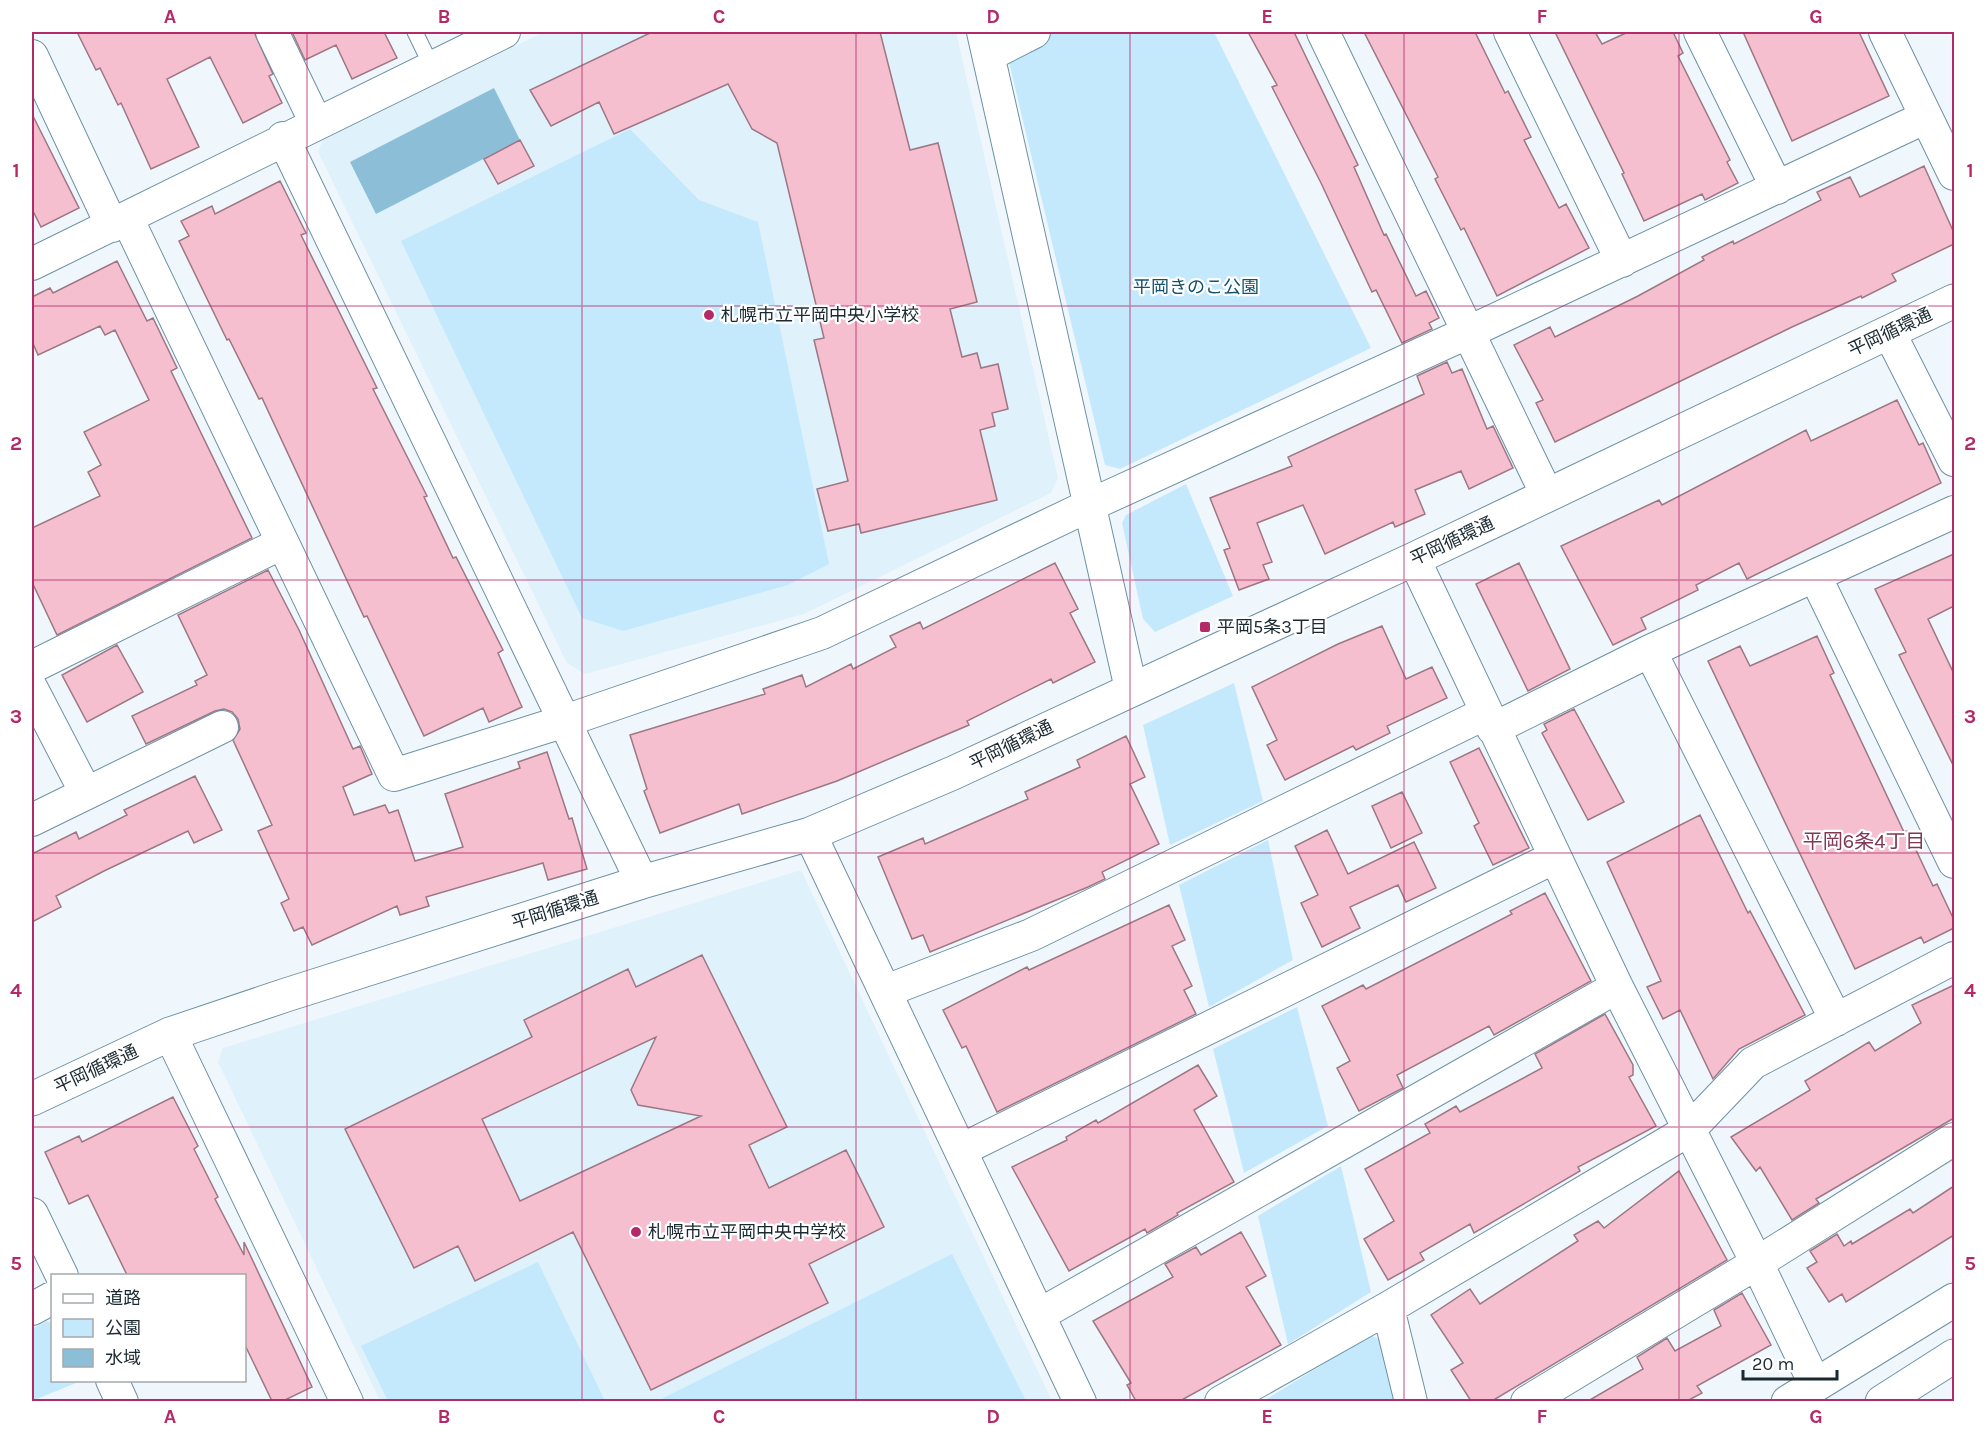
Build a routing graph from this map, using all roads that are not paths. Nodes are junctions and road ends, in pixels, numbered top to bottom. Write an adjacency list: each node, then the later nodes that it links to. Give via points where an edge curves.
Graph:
1 (272, 32): 13 (street)
2 (415, 32): 11 (lane)
3 (504, 32): 11 (street)
4 (1034, 32): 9 (street)
5 (1323, 32): 21 (street)
6 (1510, 32): 18 (street)
7 (1700, 32): 16 (street)
8 (1885, 32): 12 (street)
9 (986, 43): 25 (street)
10 (32, 57): 17 (street)
11 (432, 67): 13 (street)
12 (1926, 117): 15 (street); 16 (street)
13 (316, 123): 14 (street)
14 (283, 138): 17 (street); 34 (street)
15 (1954, 174)
16 (1776, 188): 18 (street)
17 (119, 222): 19 (street); 27 (street)
18 (1622, 261): 21 (street)
19 (32, 264)
20 (1954, 301): 22 (street, 平岡循環通)
21 (1469, 332): 24 (street); 25 (street)
22 (1889, 333): 23 (street); 24 (street, 平岡循環通)
23 (1954, 460)
24 (1547, 495): 28 (street, 平岡循環通)
25 (1088, 506): 33 (street); 34 (street, via 822,633)
26 (1954, 512): 29 (street)
27 (282, 543): 31 (street); 34 (street, via 394,775)
28 (1414, 559): 33 (street, 平岡循環通); 35 (street)
29 (1815, 576): 30 (street); 41 (street)
30 (1650, 651): 35 (street); 46 (street)
31 (32, 667)
32 (32, 689): 37 (street)
33 (1131, 689): 39 (street, 平岡循環通, via 953,773)
34 (565, 721): 42 (street)
35 (1490, 721): 40 (street); 45 (street, via 1031,935)
36 (222, 727): 37 (street)
37 (86, 793): 38 (street)
38 (32, 820)
39 (810, 834): 42 (street, 平岡循環通); 45 (street)
40 (1555, 857): 44 (street); 51 (street)
41 (1954, 862)
42 (642, 882): 47 (street, 平岡循環通)
43 (1954, 958): 46 (street)
44 (1617, 987): 49 (street); 59 (street)
45 (886, 991): 51 (street)
46 (1836, 1020): 49 (street, via 1753,1063)
47 (170, 1034): 48 (street, 平岡循環通); 64 (street)
48 (32, 1099)
49 (1689, 1130): 53 (street); 58 (street)
50 (1954, 1139): 53 (street)
51 (961, 1150): 59 (street)
52 (32, 1214): 54 (street)
53 (1757, 1263): 62 (street); 68 (street)
54 (62, 1274)
55 (51, 1298): 57 (street)
56 (1954, 1300): 62 (street)
57 (32, 1308)
58 (1388, 1308): 66 (street); 67 (street)
59 (1039, 1315): 65 (street)
60 (1954, 1356): 70 (street)
61 (113, 1382): 63 (street)
62 (1815, 1384): 69 (street)
63 (122, 1401)
64 (347, 1401)
65 (1080, 1401)
66 (1221, 1401)
67 (1411, 1401)
68 (1527, 1401)
69 (1788, 1401)
70 (1882, 1401)

